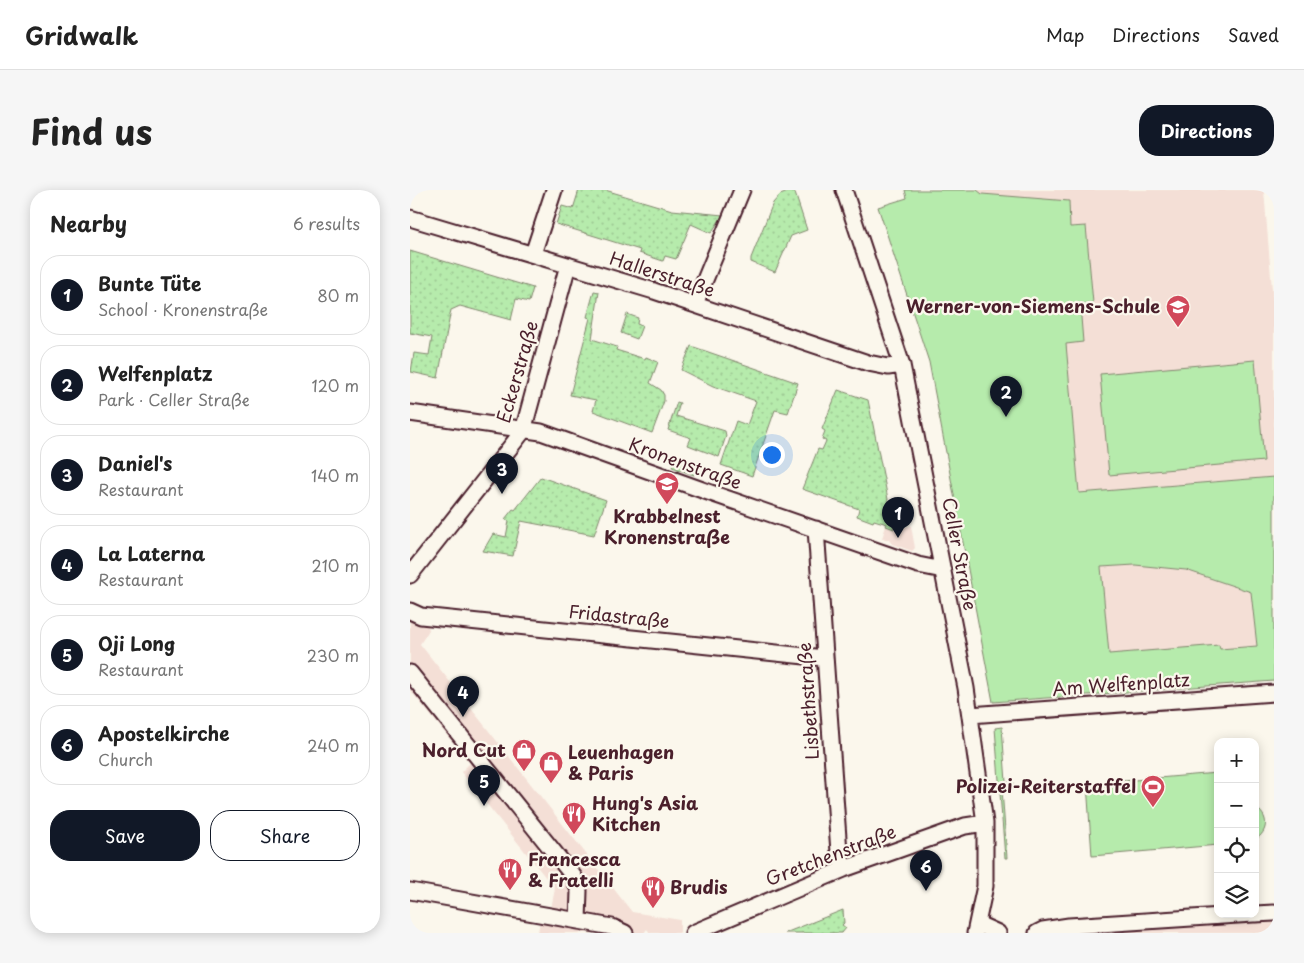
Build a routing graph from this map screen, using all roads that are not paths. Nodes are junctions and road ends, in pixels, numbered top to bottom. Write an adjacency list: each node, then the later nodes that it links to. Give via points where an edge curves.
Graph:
1 (554, 190): 5 (street)
2 (742, 190): 7 (street)
3 (844, 190): 8 (street, Celler Straße)
4 (410, 218): 5 (street, Hallerstraße)
5 (533, 254): 6 (street, Hallerstraße)
6 (568, 265): 7 (street, Hallerstraße); 10 (street, Eckerstraße)
7 (695, 304): 8 (street, Hallerstraße, via 868,363 888,367)
8 (902, 365): 12 (street, Celler Straße)
9 (410, 413): 10 (street, Kronenstraße)
10 (523, 431): 11 (street, Kronenstraße, via 541,432); 13 (street, Eckerstraße)
11 (816, 529): 12 (street, Kronenstraße); 15 (street, Lisbethstraße)
12 (943, 570): 18 (street, Celler Straße)
13 (410, 575)
14 (410, 611): 15 (street, Fridastraße, via 421,616)
15 (824, 658): 20 (street, Lisbethstraße, via 839,852)
16 (410, 673): 25 (street, via 574,877 580,891)
17 (1274, 693): 18 (street, Am Welfenplatz)
18 (970, 715): 19 (street, Celler Straße)
19 (985, 823): 20 (street, Gretchenstraße, via 965,826); 26 (street, Celler Straße, via 985,886)
20 (844, 869): 28 (street, Gretchenstraße)
21 (410, 891): 25 (street)
22 (1274, 913): 23 (street)
23 (1259, 914)
24 (1214, 917): 30 (street, via 1069,926)
25 (578, 921): 27 (street, via 612,927)
26 (976, 929): 29 (street)
27 (625, 933)
28 (693, 933)
29 (998, 933)
30 (1037, 933)

